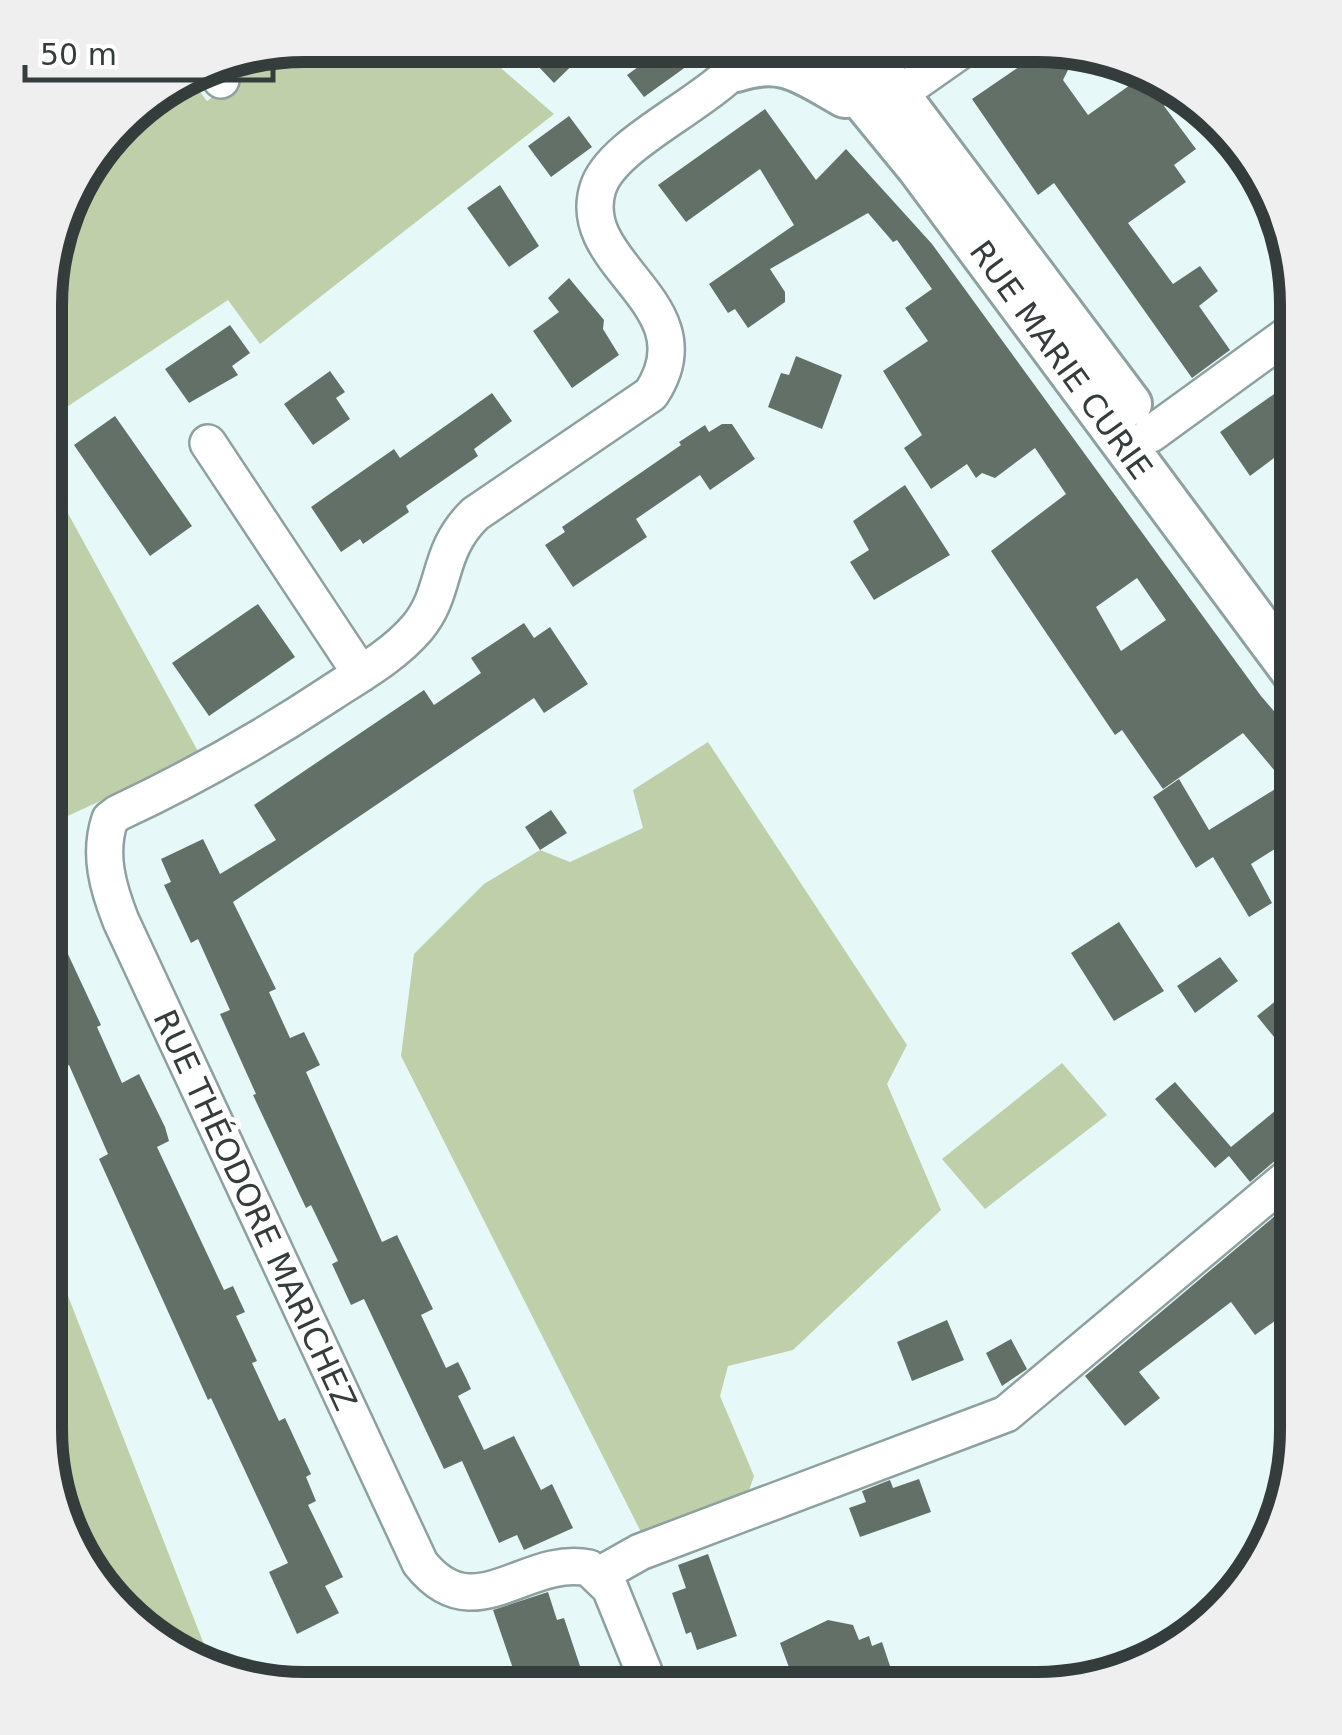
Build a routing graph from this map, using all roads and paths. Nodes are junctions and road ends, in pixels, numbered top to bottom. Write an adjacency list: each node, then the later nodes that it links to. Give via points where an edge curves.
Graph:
1 (740, 62): 12 (street, RUE THÉODORE MARICHEZ, via 617,158 598,188 597,226 666,333 662,378 641,402 475,514 446,551 430,611)
2 (764, 62): 6 (street, via 791,64)
3 (839, 62): 6 (street, RUE MARIE CURIE)
4 (868, 62): 6 (street, RUE MARIE CURIE)
5 (943, 62): 6 (street)
6 (884, 100): 8 (street, RUE MARIE CURIE); 11 (street, RUE MARIE CURIE)
7 (1280, 340): 8 (street, RUE MARIE CURIE)
8 (1151, 434): 10 (street, RUE MARIE CURIE)
9 (208, 444): 12 (street)
10 (1280, 606)
11 (1280, 654)
12 (360, 674): 14 (street, RUE THÉODORE MARICHEZ, via 234,754 110,819 104,861 113,900 420,1562 432,1578 463,1592 498,1588 560,1566)
13 (1279, 1184): 14 (street, via 1006,1414 640,1552)
14 (600, 1574): 15 (street)
15 (644, 1672)

